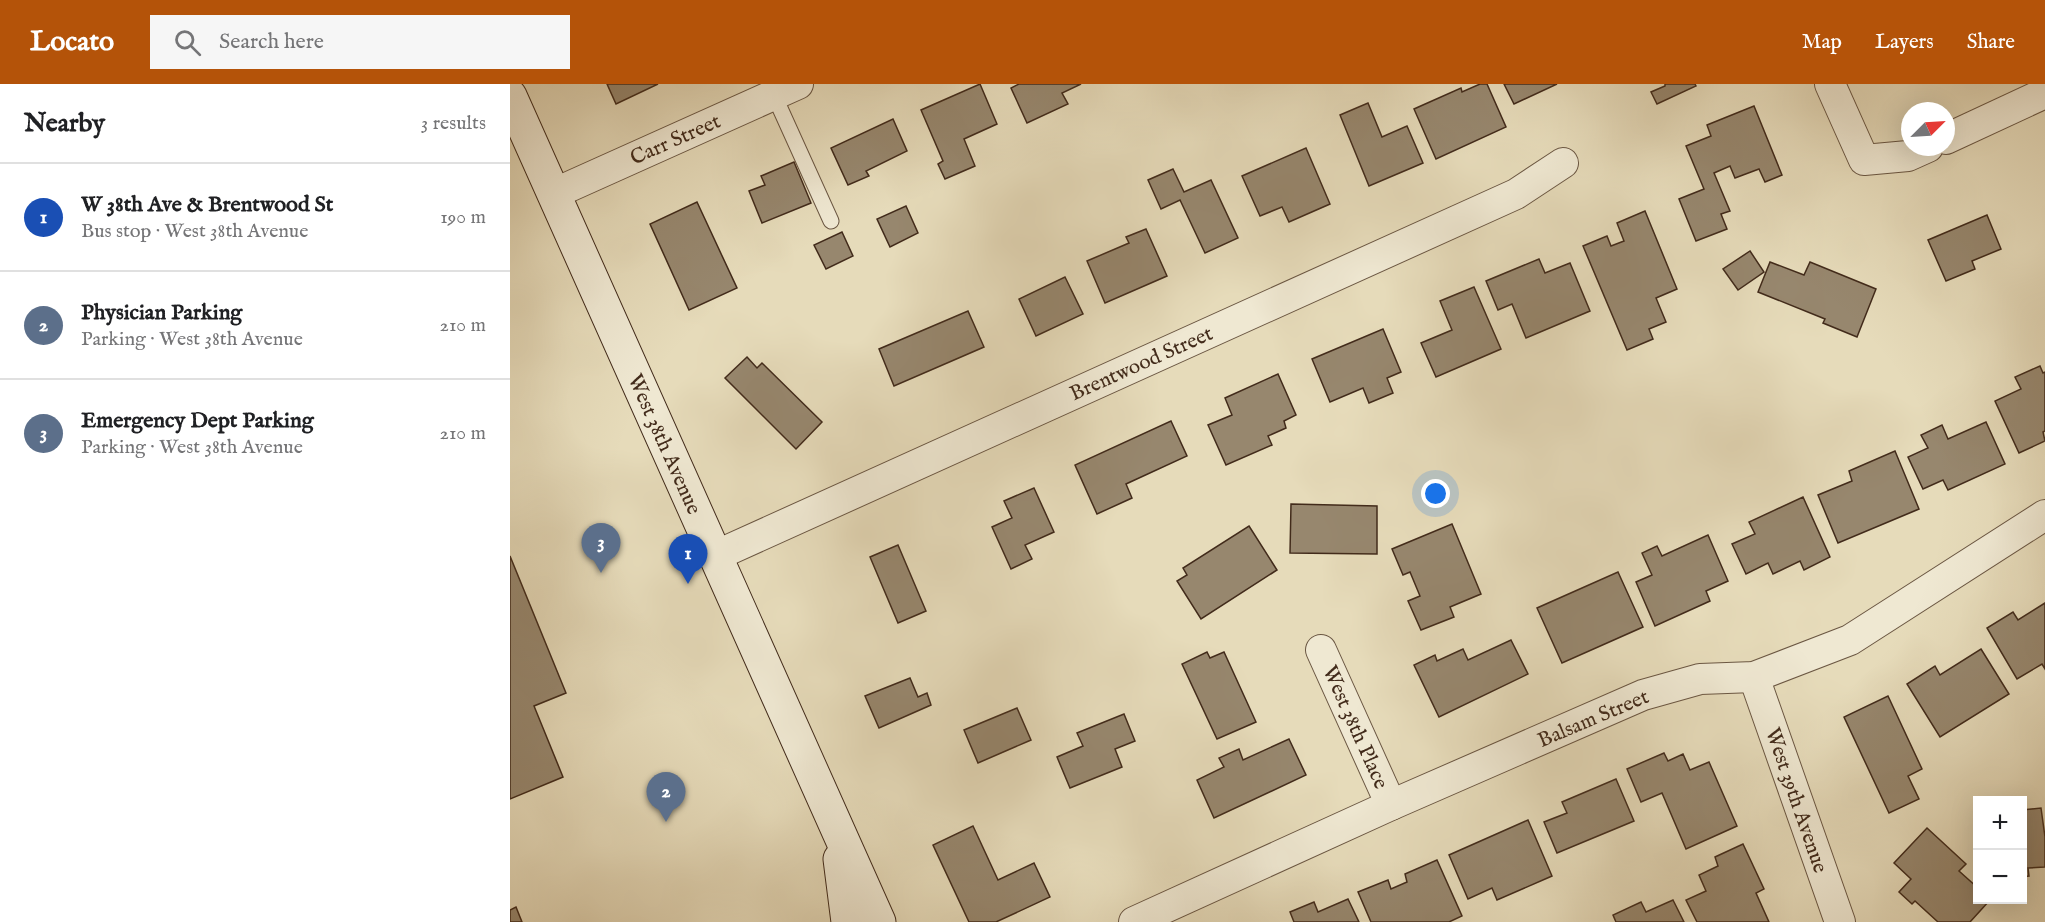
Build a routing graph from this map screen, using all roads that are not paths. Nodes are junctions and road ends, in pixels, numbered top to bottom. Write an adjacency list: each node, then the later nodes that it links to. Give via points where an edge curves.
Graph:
1 (1830, 84): 6 (street, via 1864,160)
2 (786, 89): 8 (street, Carr Street); 9 (lane)
3 (2045, 93): 5 (street)
4 (510, 96): 8 (main road, West 38th Avenue)
5 (1955, 135)
6 (1908, 156)
7 (1563, 163): 11 (street, Brentwood Street, via 1516,194)
8 (553, 194): 11 (main road, West 38th Avenue)
9 (831, 221)
10 (2045, 515): 13 (street, Balsam Street, via 1850,640)
11 (715, 556): 15 (main road, West 38th Avenue)
12 (1321, 650): 14 (street, West 38th Place)
13 (1754, 677): 14 (street, Balsam Street, via 1700,680 1643,695); 19 (street, West 39th Avenue)
14 (1391, 805): 18 (street, Balsam Street)
15 (836, 825): 16 (main road); 17 (main road, West 38th Avenue)
16 (849, 922)
17 (879, 922)
18 (1134, 922)
19 (1840, 922)

